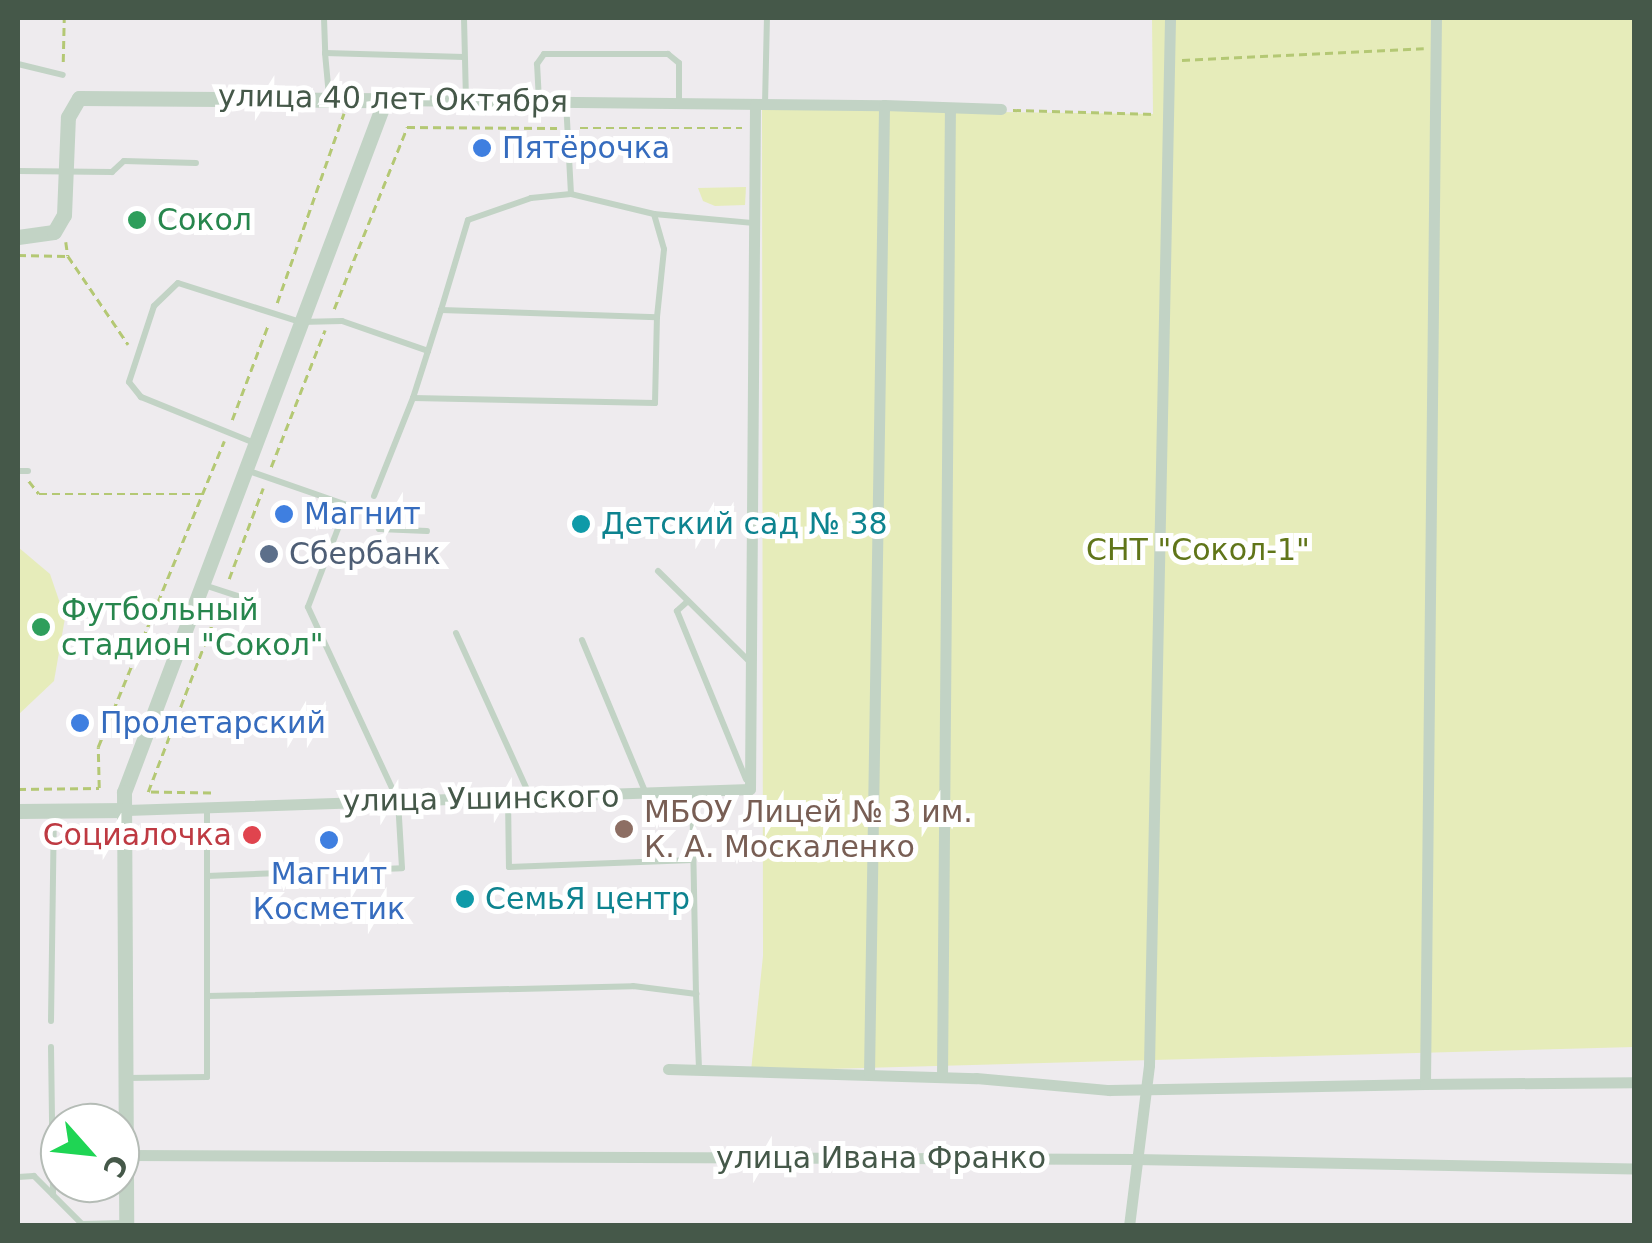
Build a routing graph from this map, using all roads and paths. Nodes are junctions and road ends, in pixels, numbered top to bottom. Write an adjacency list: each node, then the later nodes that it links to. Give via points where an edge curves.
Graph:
1 (64, 18): 12 (path)
2 (324, 18): 8 (lane)
3 (464, 18): 9 (lane)
4 (766, 18): 19 (lane)
5 (1170, 18): 10 (street)
6 (1436, 18): 7 (street)
7 (1435, 47): 10 (path); 87 (street)
8 (326, 54): 9 (lane); 13 (lane)
9 (464, 57): 17 (lane)
10 (1169, 61): 23 (street)
11 (18, 64): 12 (lane)
12 (63, 75)
13 (336, 96): 14 (street, улица 40 лет Октября); 28 (street, улица 40 лет Октября, via 79,98 68,117); 37 (path, via 344,121)
14 (385, 100): 17 (street, улица 40 лет Октября); 40 (street)
15 (539, 100): 16 (street, улица 40 лет Октября); 17 (street, улица 40 лет Октября); 18 (lane, via 537,64 544,54 668,54 678,63)
16 (566, 100): 18 (street, улица 40 лет Октября); 24 (lane)
17 (466, 101)
18 (679, 102): 19 (street, улица 40 лет Октября)
19 (760, 104): 20 (street, улица 40 лет Октября); 25 (street)
20 (884, 105): 21 (street, улица 40 лет Октября); 83 (street)
21 (950, 108): 22 (street, улица 40 лет Октября); 84 (street)
22 (1001, 109): 23 (path)
23 (1167, 114): 88 (street)
24 (568, 128): 25 (path); 29 (lane); 39 (path, via 407,127)
25 (755, 128): 32 (street)
26 (196, 163): 28 (lane, via 124,161 112,172)
27 (18, 171): 28 (lane)
28 (65, 171): 31 (street, улица 40 лет Октября)
29 (571, 194): 30 (lane); 36 (lane, via 532,198 468,220)
30 (654, 214): 32 (lane); 38 (lane, via 664,249)
31 (64, 215): 33 (street, via 54,232); 35 (path)
32 (754, 223): 62 (street)
33 (18, 238)
34 (18, 255): 35 (path)
35 (68, 256): 42 (path)
36 (441, 310): 38 (lane); 41 (lane)
37 (272, 314): 40 (lane); 42 (lane, via 178,282 154,306); 44 (path)
38 (658, 317): 43 (lane, via 655,403)
39 (329, 320): 40 (lane); 41 (lane); 49 (path)
40 (300, 322): 45 (street)
41 (428, 352): 43 (lane)
42 (138, 355): 44 (lane, via 129,382 141,397)
43 (413, 398): 52 (lane)
44 (228, 434): 45 (lane); 51 (path)
45 (253, 443): 46 (street)
46 (243, 469): 49 (lane); 56 (street)
47 (18, 471): 48 (lane)
48 (28, 471)
49 (267, 476): 53 (lane); 57 (path)
50 (18, 481): 51 (path, via 29,481 39,494)
51 (204, 494): 64 (path, via 98,747 98,788)
52 (374, 496)
53 (347, 505): 54 (lane, via 368,512 379,529); 70 (lane, via 308,607)
54 (427, 531)
55 (658, 571): 59 (lane)
56 (198, 584): 57 (lane); 72 (street, via 124,792)
57 (224, 591): 58 (lane); 65 (path, via 148,792)
58 (241, 597)
59 (688, 601): 62 (lane); 63 (lane, via 677,611)
60 (456, 632): 69 (lane)
61 (582, 640): 67 (lane)
62 (749, 661): 63 (street)
63 (750, 789): 66 (street, улица Ушинского)
64 (18, 790)
65 (223, 793)
66 (692, 794): 67 (street, улица Ушинского); 75 (lane)
67 (646, 795): 69 (street, улица Ушинского)
68 (508, 798): 69 (street, улица Ушинского); 70 (street, улица Ушинского); 75 (lane, via 510,867)
69 (530, 798)
70 (398, 800): 71 (street, улица Ушинского); 76 (lane, via 402,868)
71 (207, 805): 72 (street, улица Ушинского); 76 (lane)
72 (126, 810): 74 (street, улица Ушинского); 85 (street)
73 (18, 811): 74 (street, улица Ушинского)
74 (54, 811): 79 (lane)
75 (694, 860): 77 (lane)
76 (207, 876): 78 (lane)
77 (696, 994): 78 (lane, via 633,986); 82 (lane)
78 (207, 996): 85 (lane, via 207,1078)
79 (51, 1021)
80 (51, 1047): 89 (lane)
81 (668, 1069): 82 (street)
82 (699, 1070): 83 (street)
83 (869, 1074): 84 (street)
84 (942, 1077): 88 (street, via 1109,1090)
85 (127, 1078): 90 (street)
86 (1634, 1082): 87 (street)
87 (1425, 1084): 88 (street)
88 (1147, 1086): 92 (street)
89 (52, 1103)
90 (127, 1103)
91 (140, 1155): 92 (street, улица Ивана Франко)
92 (1135, 1159): 93 (street, улица Ивана Франко); 96 (street)
93 (1634, 1169)
94 (61, 1203): 95 (lane, via 82,1224)
95 (126, 1224)
96 (1129, 1226)

